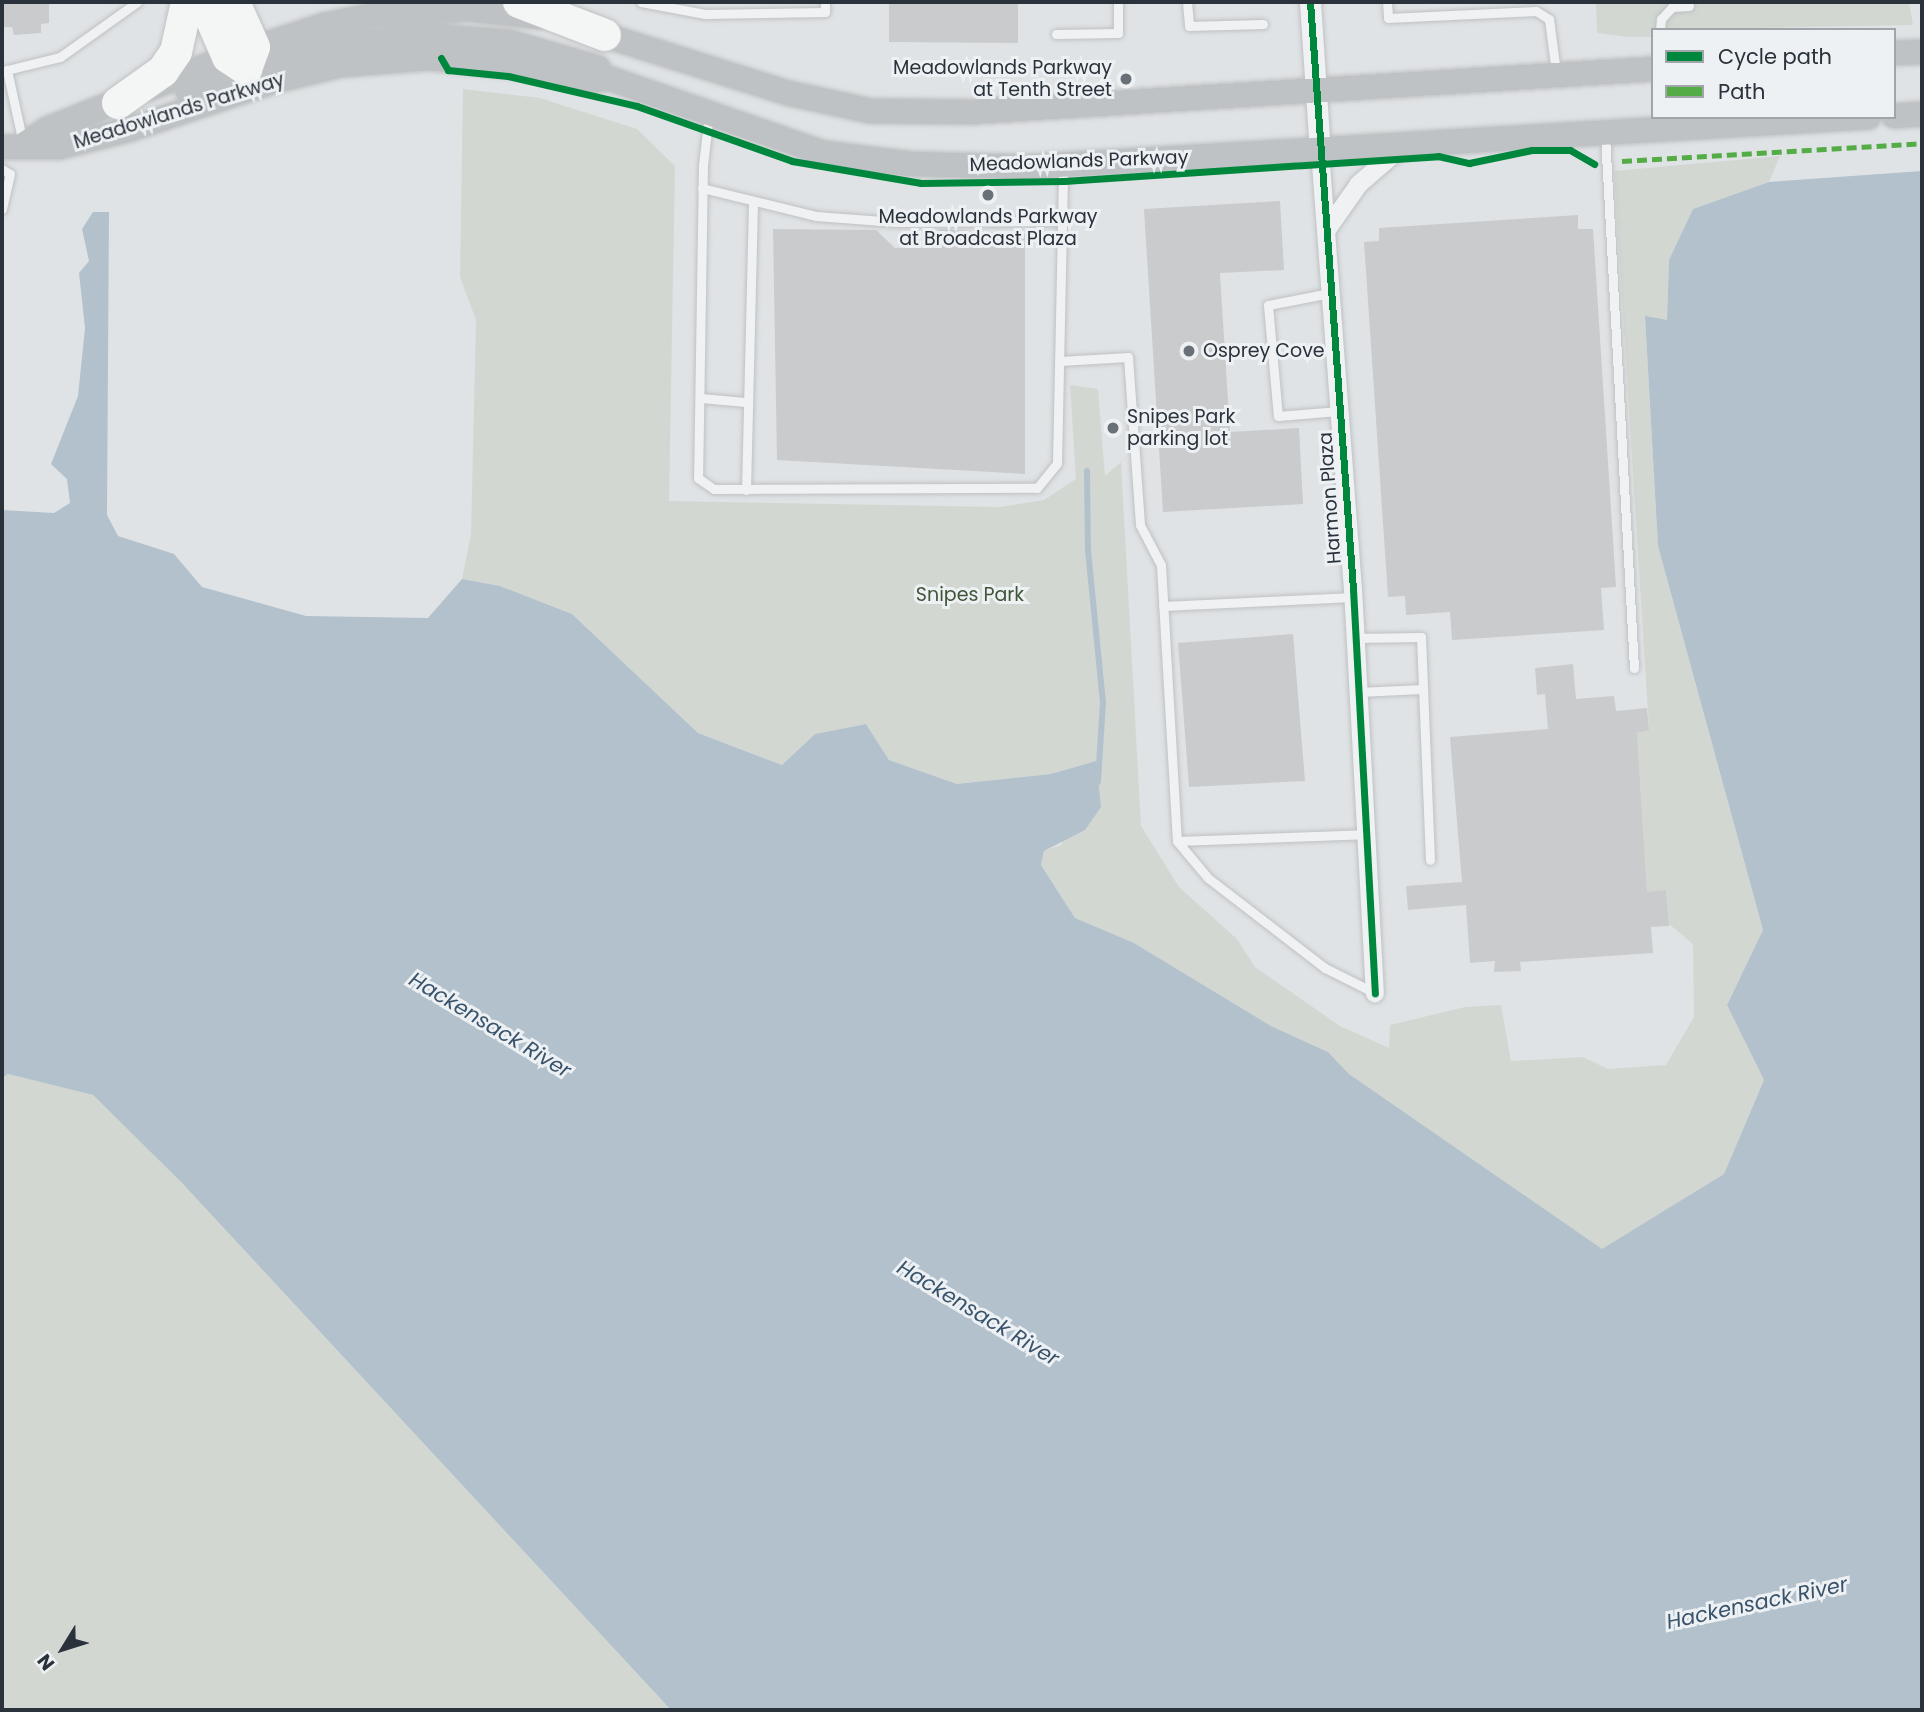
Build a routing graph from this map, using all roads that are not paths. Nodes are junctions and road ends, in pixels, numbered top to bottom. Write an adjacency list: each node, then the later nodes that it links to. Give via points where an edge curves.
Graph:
1 (137, 2): 32 (lane, via 60,57 7,70)
2 (187, 2): 25 (highway, via 176,52 163,71)
3 (204, 2): 20 (highway)
4 (234, 2): 20 (highway)
5 (519, 2): 17 (highway)
6 (641, 2): 7 (lane, via 705,14 825,12)
7 (825, 2)
8 (1118, 2): 16 (lane, via 1118,33)
9 (1187, 2): 14 (lane, via 1189,26)
10 (1310, 2): 24 (street, Harmon Plaza)
11 (1387, 2): 13 (lane, via 1388,18)
12 (1689, 6): 15 (lane, via 1672,7 1661,19)
13 (1538, 7): 22 (lane, via 1549,19)
14 (1263, 24)
15 (1660, 28)
16 (1056, 34)
17 (606, 35): 20 (main road, Meadowlands Parkway, via 536,16 468,9 374,15); 24 (main road, Meadowlands Parkway, via 788,93 870,111 972,112)
18 (1922, 52): 19 (main road)
19 (1896, 53)
20 (243, 58): 23 (main road, via 431,36 551,51 596,65); 25 (main road, Meadowlands Parkway); 30 (main road, via 127,114)
21 (1651, 69): 22 (main road, Meadowlands Parkway)
22 (1557, 74): 24 (main road, Meadowlands Parkway)
23 (608, 78): 26 (main road, Meadowlands Parkway); 30 (main road, Meadowlands Parkway, via 590,81 481,60 379,61 274,81 131,129)
24 (1317, 90): 34 (street, Harmon Plaza)
25 (118, 103): 32 (main road, Meadowlands Parkway)
26 (709, 114): 35 (main road, Meadowlands Parkway, via 823,153 909,164); 37 (lane)
27 (1922, 114): 28 (main road)
28 (1896, 116)
29 (1838, 119): 31 (main road, Meadowlands Parkway)
30 (103, 132): 32 (main road, Meadowlands Parkway, via 59,147)
31 (1605, 134): 33 (main road, Meadowlands Parkway); 51 (lane)
32 (12, 146)
33 (1403, 146): 34 (main road, Meadowlands Parkway); 41 (street, via 1359,184)
34 (1320, 151): 35 (main road, Meadowlands Parkway); 41 (street, Harmon Plaza)
35 (1063, 165): 40 (lane)
36 (2, 169): 39 (lane, via 10,174)
37 (702, 188): 38 (lane); 44 (lane)
38 (753, 204): 40 (lane, via 896,222); 45 (lane)
39 (2, 209)
40 (1065, 221): 43 (lane)
41 (1326, 231): 42 (street, Harmon Plaza)
42 (1331, 293): 46 (street, Harmon Plaza); 46 (lane, via 1268,305 1278,416)
43 (1060, 362): 47 (lane, via 1057,463 1037,488); 49 (lane, via 1128,358 1140,525 1161,565)
44 (700, 398): 45 (lane); 47 (lane, via 698,478 714,489)
45 (746, 402): 47 (lane)
46 (1339, 411): 48 (street, Harmon Plaza)
47 (746, 490)
48 (1353, 597): 49 (lane); 50 (street, Harmon Plaza)
49 (1163, 606): 55 (lane)
50 (1354, 638): 52 (lane, via 1421,637); 53 (street, Harmon Plaza)
51 (1634, 668)
52 (1423, 689): 53 (lane); 56 (lane)
53 (1355, 692): 54 (street, Harmon Plaza)
54 (1364, 834): 55 (lane); 57 (street, Harmon Plaza)
55 (1177, 841): 57 (lane, via 1229,895 1325,968)
56 (1430, 860)
57 (1375, 993)

